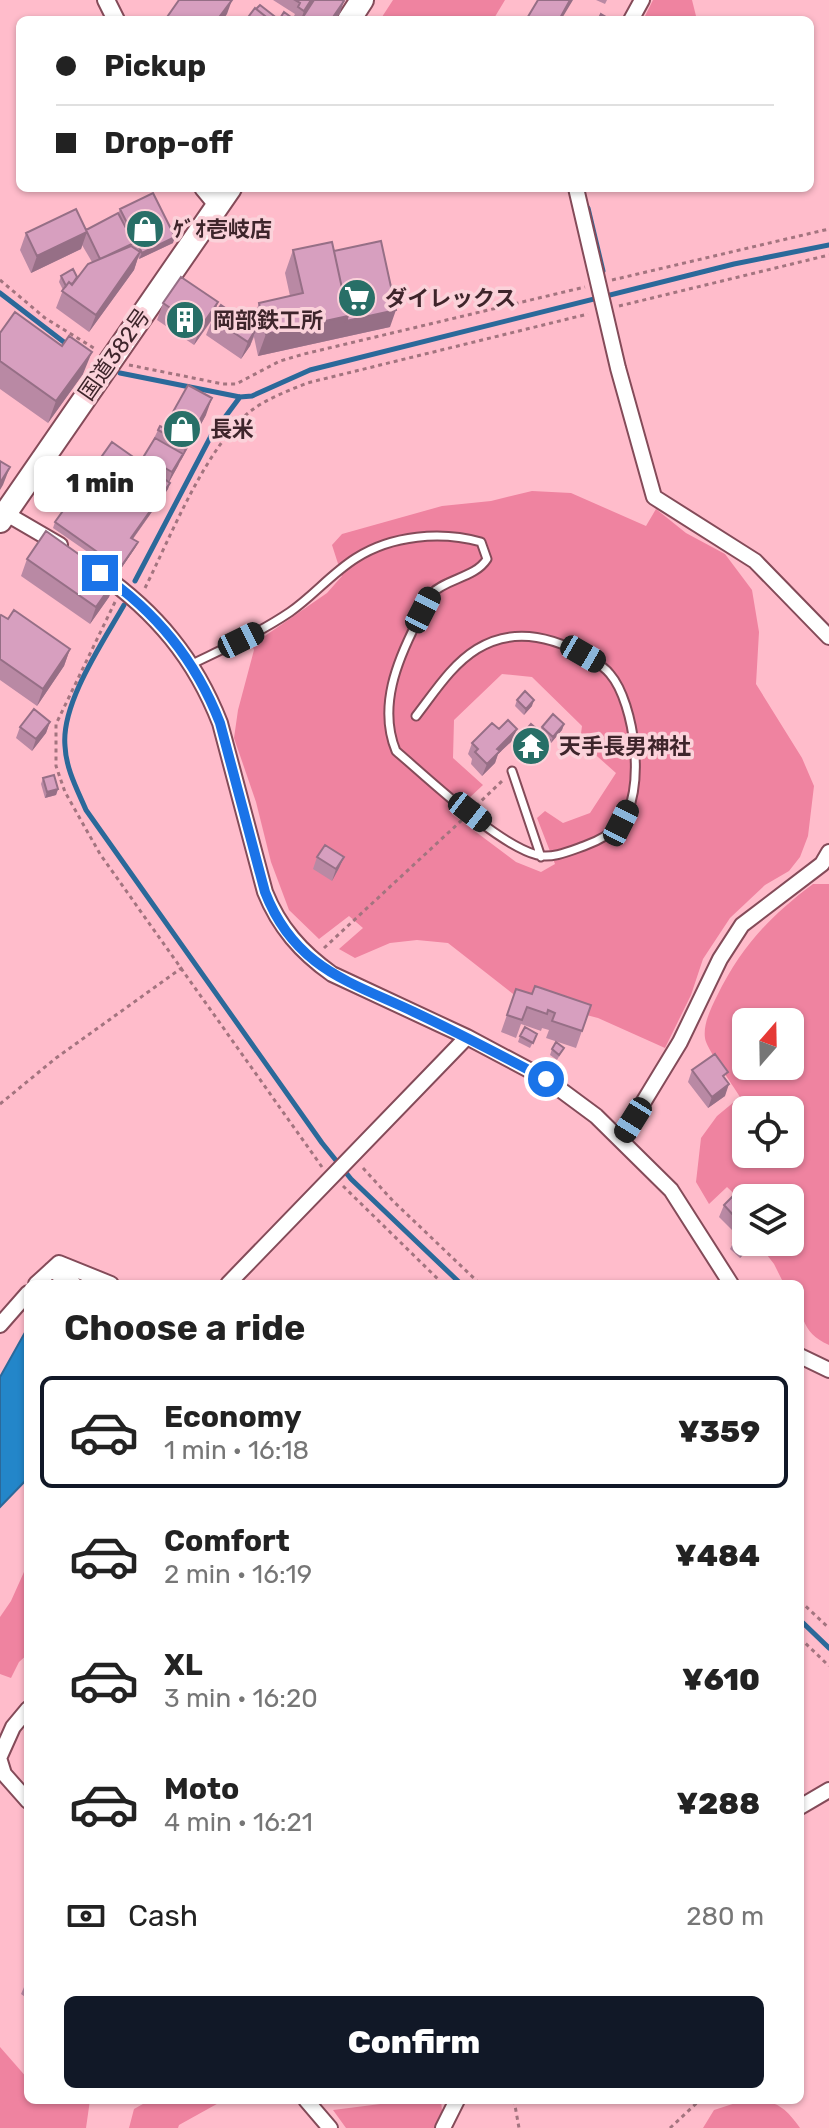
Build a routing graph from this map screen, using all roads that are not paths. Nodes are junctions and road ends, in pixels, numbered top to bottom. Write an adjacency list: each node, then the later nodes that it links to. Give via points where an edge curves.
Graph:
1 (577, 192): 6 (street, via 654,497 755,561)
2 (217, 194): 3 (highway, 国道382号)
3 (3, 517): 4 (street)
4 (69, 552)
5 (89, 566): 7 (street, via 138,601)
6 (829, 637)
7 (192, 664): 11 (lane, via 266,627 377,547 436,537 481,542 487,559 481,568 430,595 392,681 391,738 396,751 470,812 515,847); 12 (street, via 220,723 271,908 290,937 332,974)
8 (416, 716): 11 (lane, via 447,676 475,650 497,639 537,636 568,645 611,675 626,705 635,755 630,807 601,840)
9 (512, 771): 11 (lane)
10 (829, 852): 13 (street, via 822,864 742,925)
11 (541, 857)
12 (467, 1037): 13 (street, via 546,1079); 18 (street)
13 (621, 1139): 19 (street, via 671,1190)
14 (51, 1270): 15 (street); 16 (street); 17 (street, via 59,1263)
15 (40, 1280)
16 (67, 1280)
17 (101, 1280)
18 (232, 1280)
19 (728, 1280)
20 (24, 1298): 21 (street)
21 (0, 1325)
22 (804, 1358): 23 (street)
23 (829, 1370)
24 (24, 1714): 25 (street)
25 (4, 1736): 26 (street)
26 (0, 1759): 28 (street, via 4,1774)
27 (829, 1790): 29 (street)
28 (24, 1796)
29 (804, 1805)
30 (309, 2104): 32 (street)
31 (455, 2104): 33 (street)
32 (330, 2128)
33 (443, 2128)

